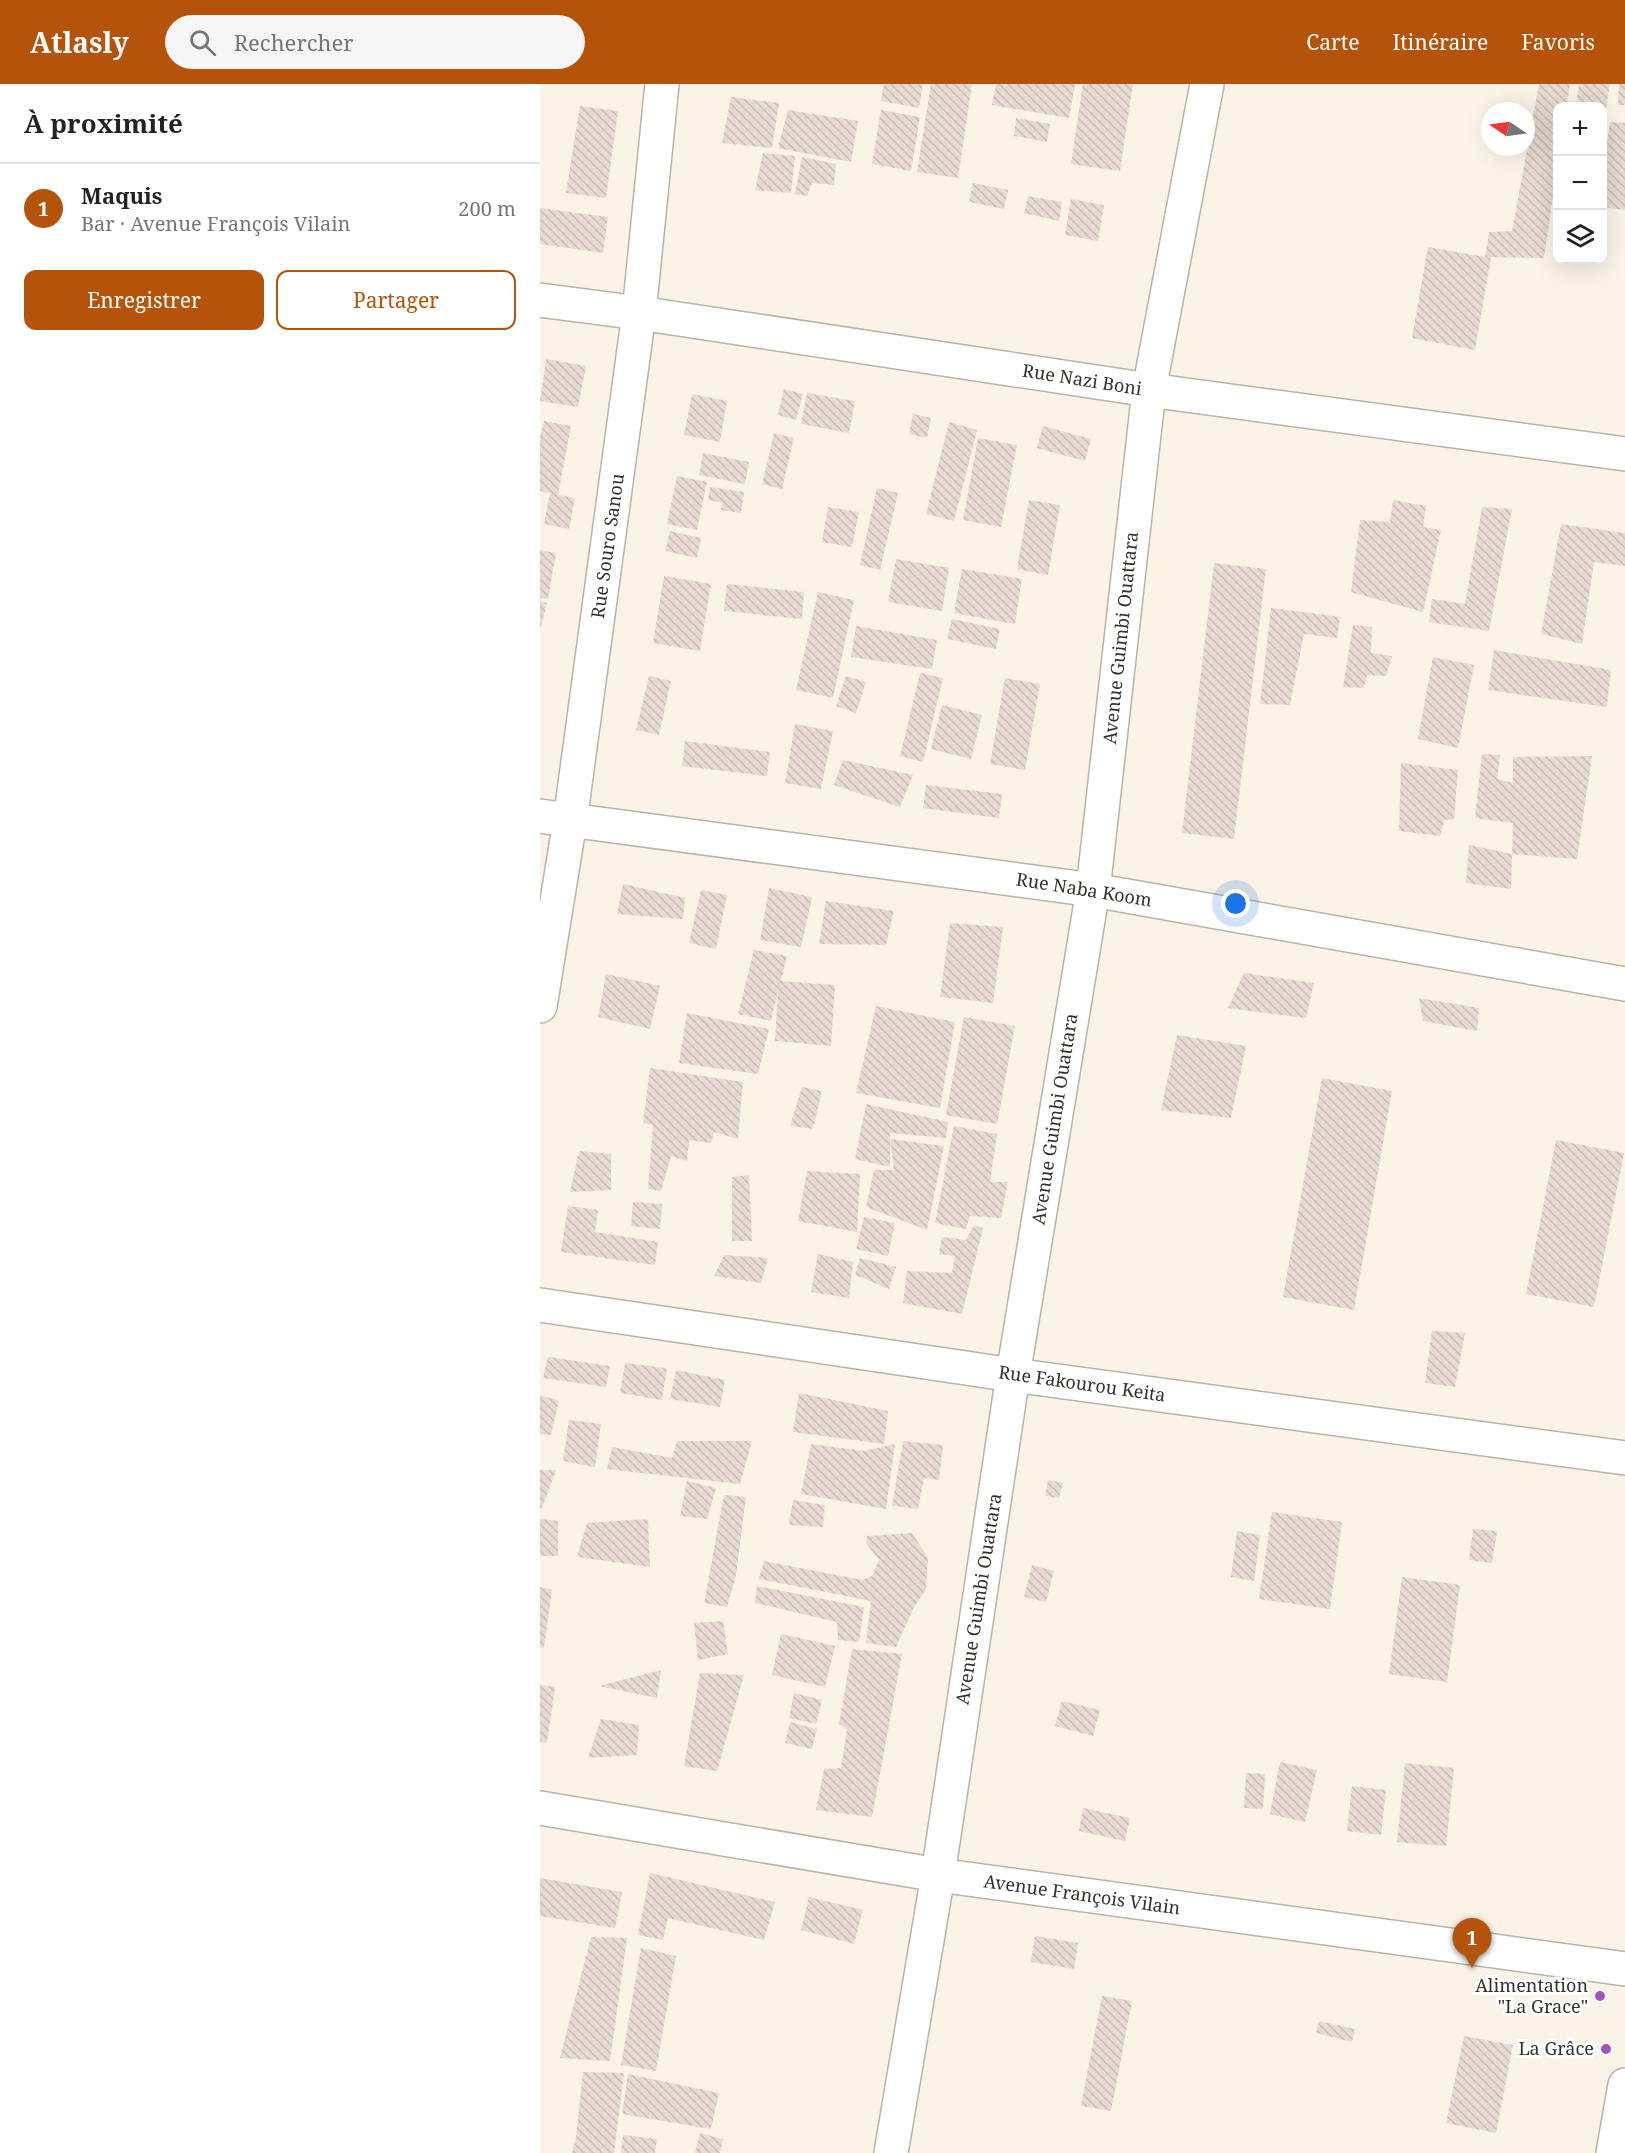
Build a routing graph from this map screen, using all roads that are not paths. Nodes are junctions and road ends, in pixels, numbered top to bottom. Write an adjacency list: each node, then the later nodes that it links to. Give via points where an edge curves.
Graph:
1 (662, 84): 4 (street, Rue Souro Sanou)
2 (1207, 84): 5 (street, Avenue Guimbi Ouattara)
3 (540, 300): 4 (street, Rue Nazi Boni)
4 (639, 313): 5 (street, Rue Nazi Boni); 7 (street, Rue Souro Sanou)
5 (1149, 390): 6 (street, Rue Nazi Boni); 8 (street, Avenue Guimbi Ouattara)
6 (1625, 454)
7 (555, 818): 8 (street, Rue Naba Koom); 10 (street, Rue Souro Sanou)
8 (1093, 890): 9 (street, Rue Naba Koom); 12 (street, Avenue Guimbi Ouattara)
9 (1625, 984)
10 (540, 1006)
11 (540, 1305): 12 (street, Rue Fakourou Keita)
12 (1013, 1375): 13 (street, Rue Fakourou Keita); 15 (street, Avenue Guimbi Ouattara)
13 (1625, 1458)
14 (540, 1808): 15 (street, Avenue François Vilain)
15 (938, 1875): 16 (street, Avenue François Vilain); 18 (street, Avenue Guimbi Ouattara)
16 (1625, 1969)
17 (1625, 2085): 19 (street)
18 (891, 2153)
19 (1613, 2153)

